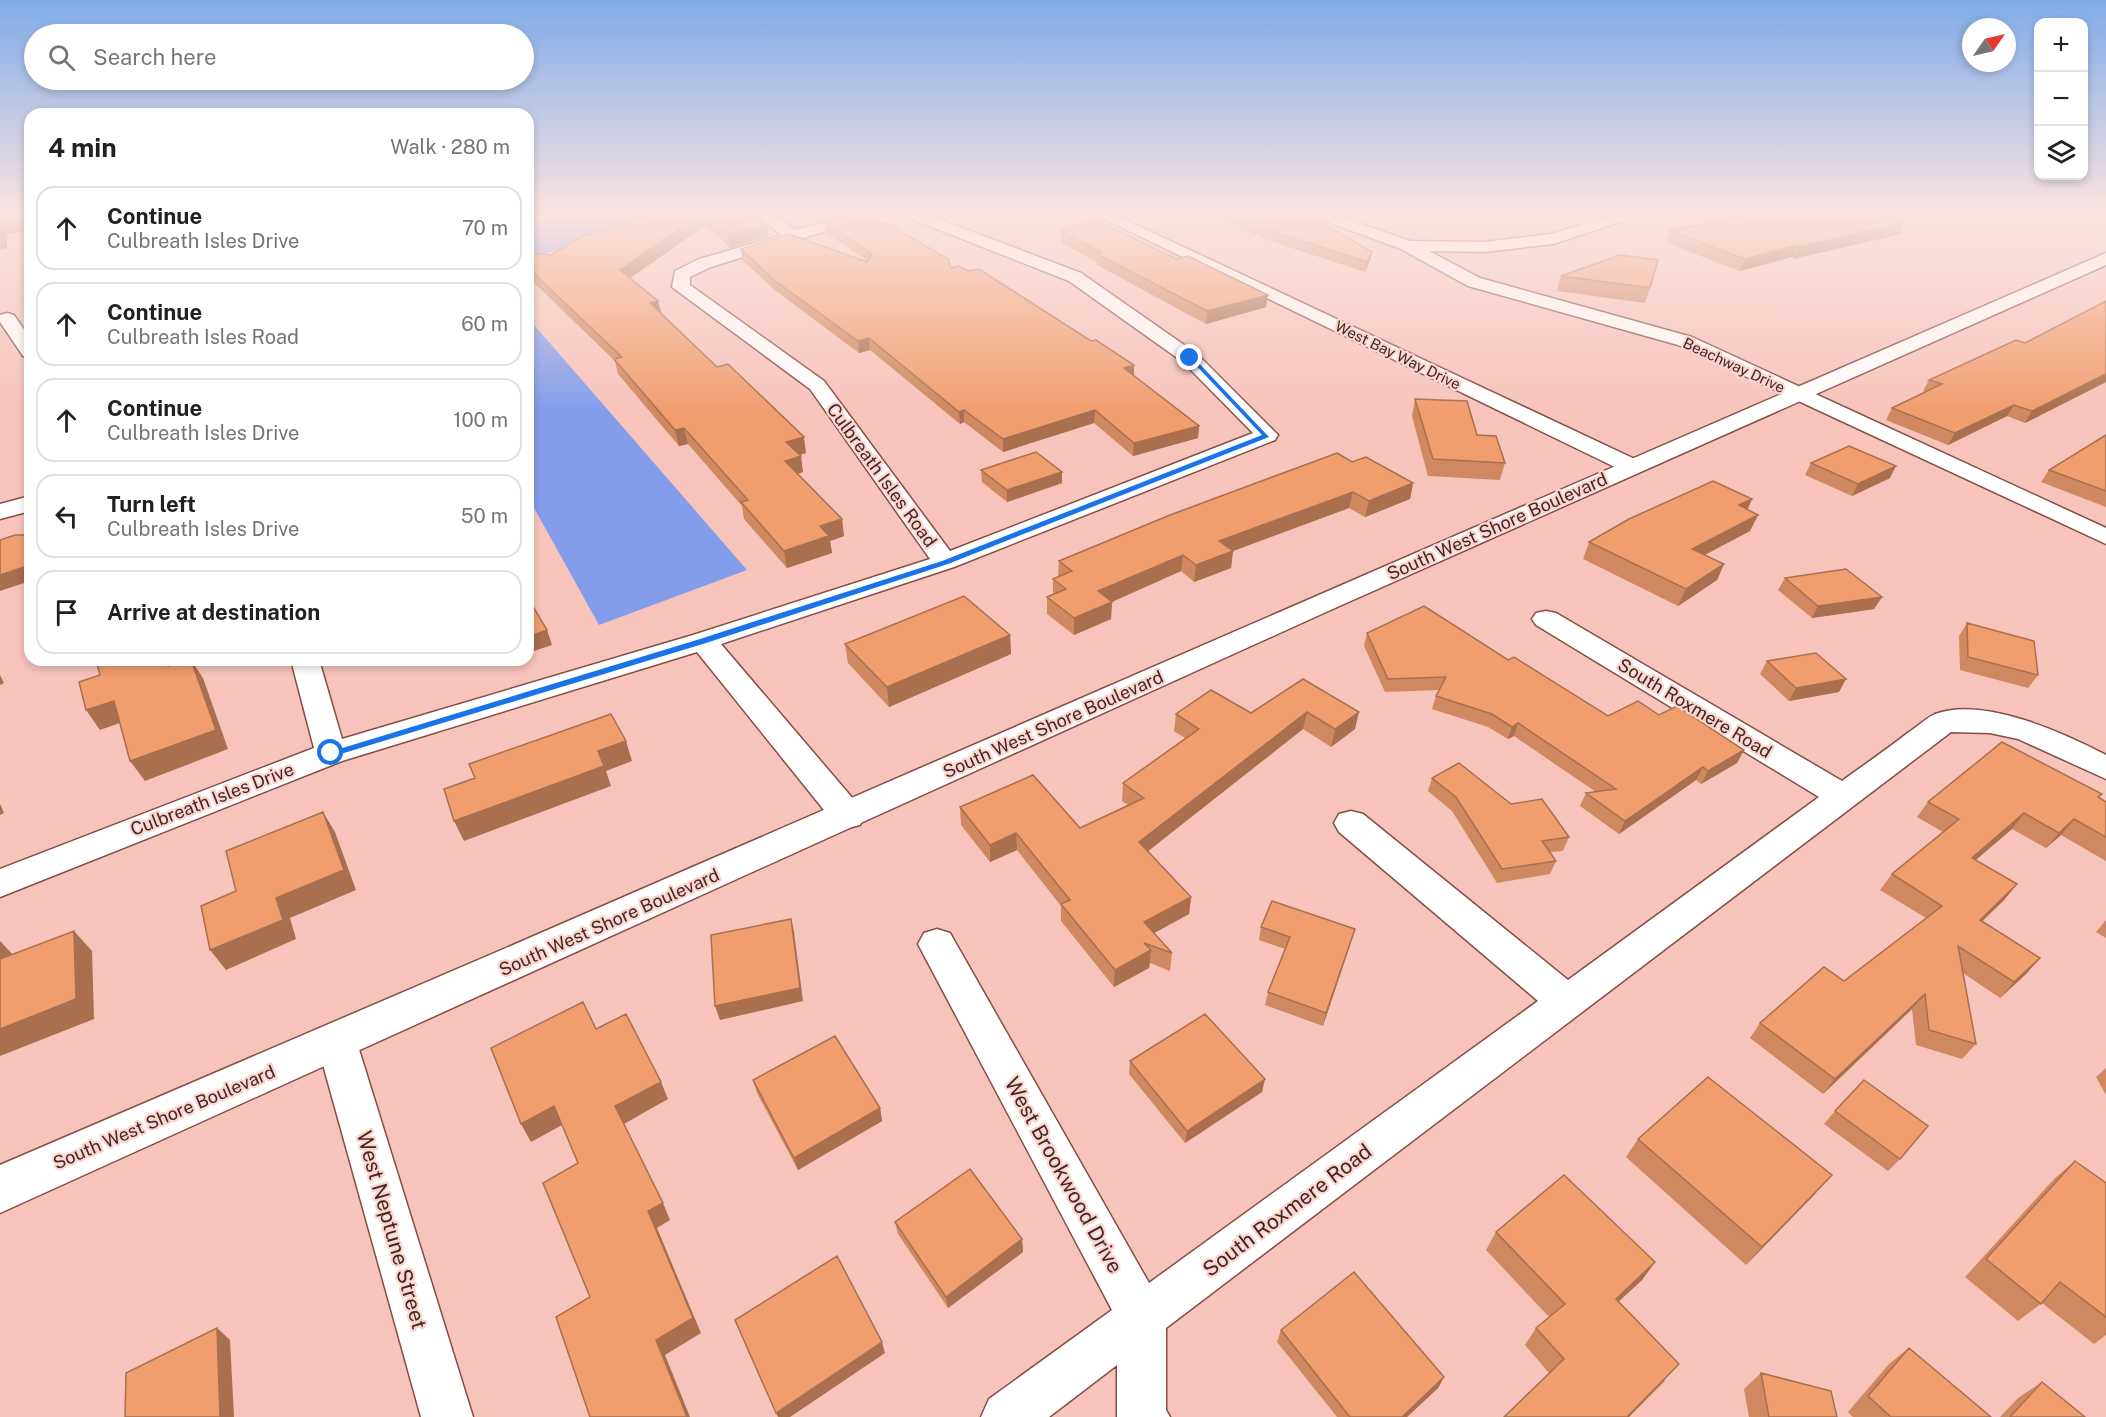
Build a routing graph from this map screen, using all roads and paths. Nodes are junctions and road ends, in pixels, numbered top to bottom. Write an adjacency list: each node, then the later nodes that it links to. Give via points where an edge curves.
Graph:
1 (681, 279): 14 (street, Culbreath Isles Road, via 681,287 817,385)
2 (1077, 279): 14 (street, via 1190,358 1267,435)
3 (1239, 279): 10 (street, West Bay Way Drive)
4 (1469, 279): 9 (street, Beachway Drive, via 1685,341)
5 (2058, 279): 9 (street, South West Shore Boulevard)
6 (24, 315): 7 (street)
7 (4, 320): 8 (street)
8 (24, 345)
9 (1794, 394): 10 (street, South West Shore Boulevard); 13 (street, Beachway Drive)
10 (1631, 466): 21 (street, South West Shore Boulevard)
11 (24, 504): 12 (street)
12 (0, 512)
13 (2106, 537)
14 (945, 562): 16 (street, Culbreath Isles Road)
15 (1546, 619): 20 (street, South Roxmere Road)
16 (703, 641): 18 (street, Culbreath Isles Drive); 21 (street)
17 (306, 666): 18 (street)
18 (331, 753): 23 (street, Culbreath Isles Drive)
19 (2106, 768): 20 (street, South Roxmere Road, via 2055,742 2005,724 1977,720 1944,722)
20 (1844, 797): 25 (street, South Roxmere Road)
21 (848, 816): 26 (street, South West Shore Boulevard)
22 (1351, 823): 25 (street)
23 (0, 883)
24 (937, 944): 28 (street, West Brookwood Drive)
25 (1567, 1002): 28 (street, South Roxmere Road)
26 (337, 1042): 27 (street, South West Shore Boulevard); 29 (street, West Neptune Street)
27 (0, 1189)
28 (1142, 1318): 30 (street, South Roxmere Road); 31 (street, West Brookwood Drive)
29 (447, 1417)
30 (1007, 1417)
31 (1144, 1417)

